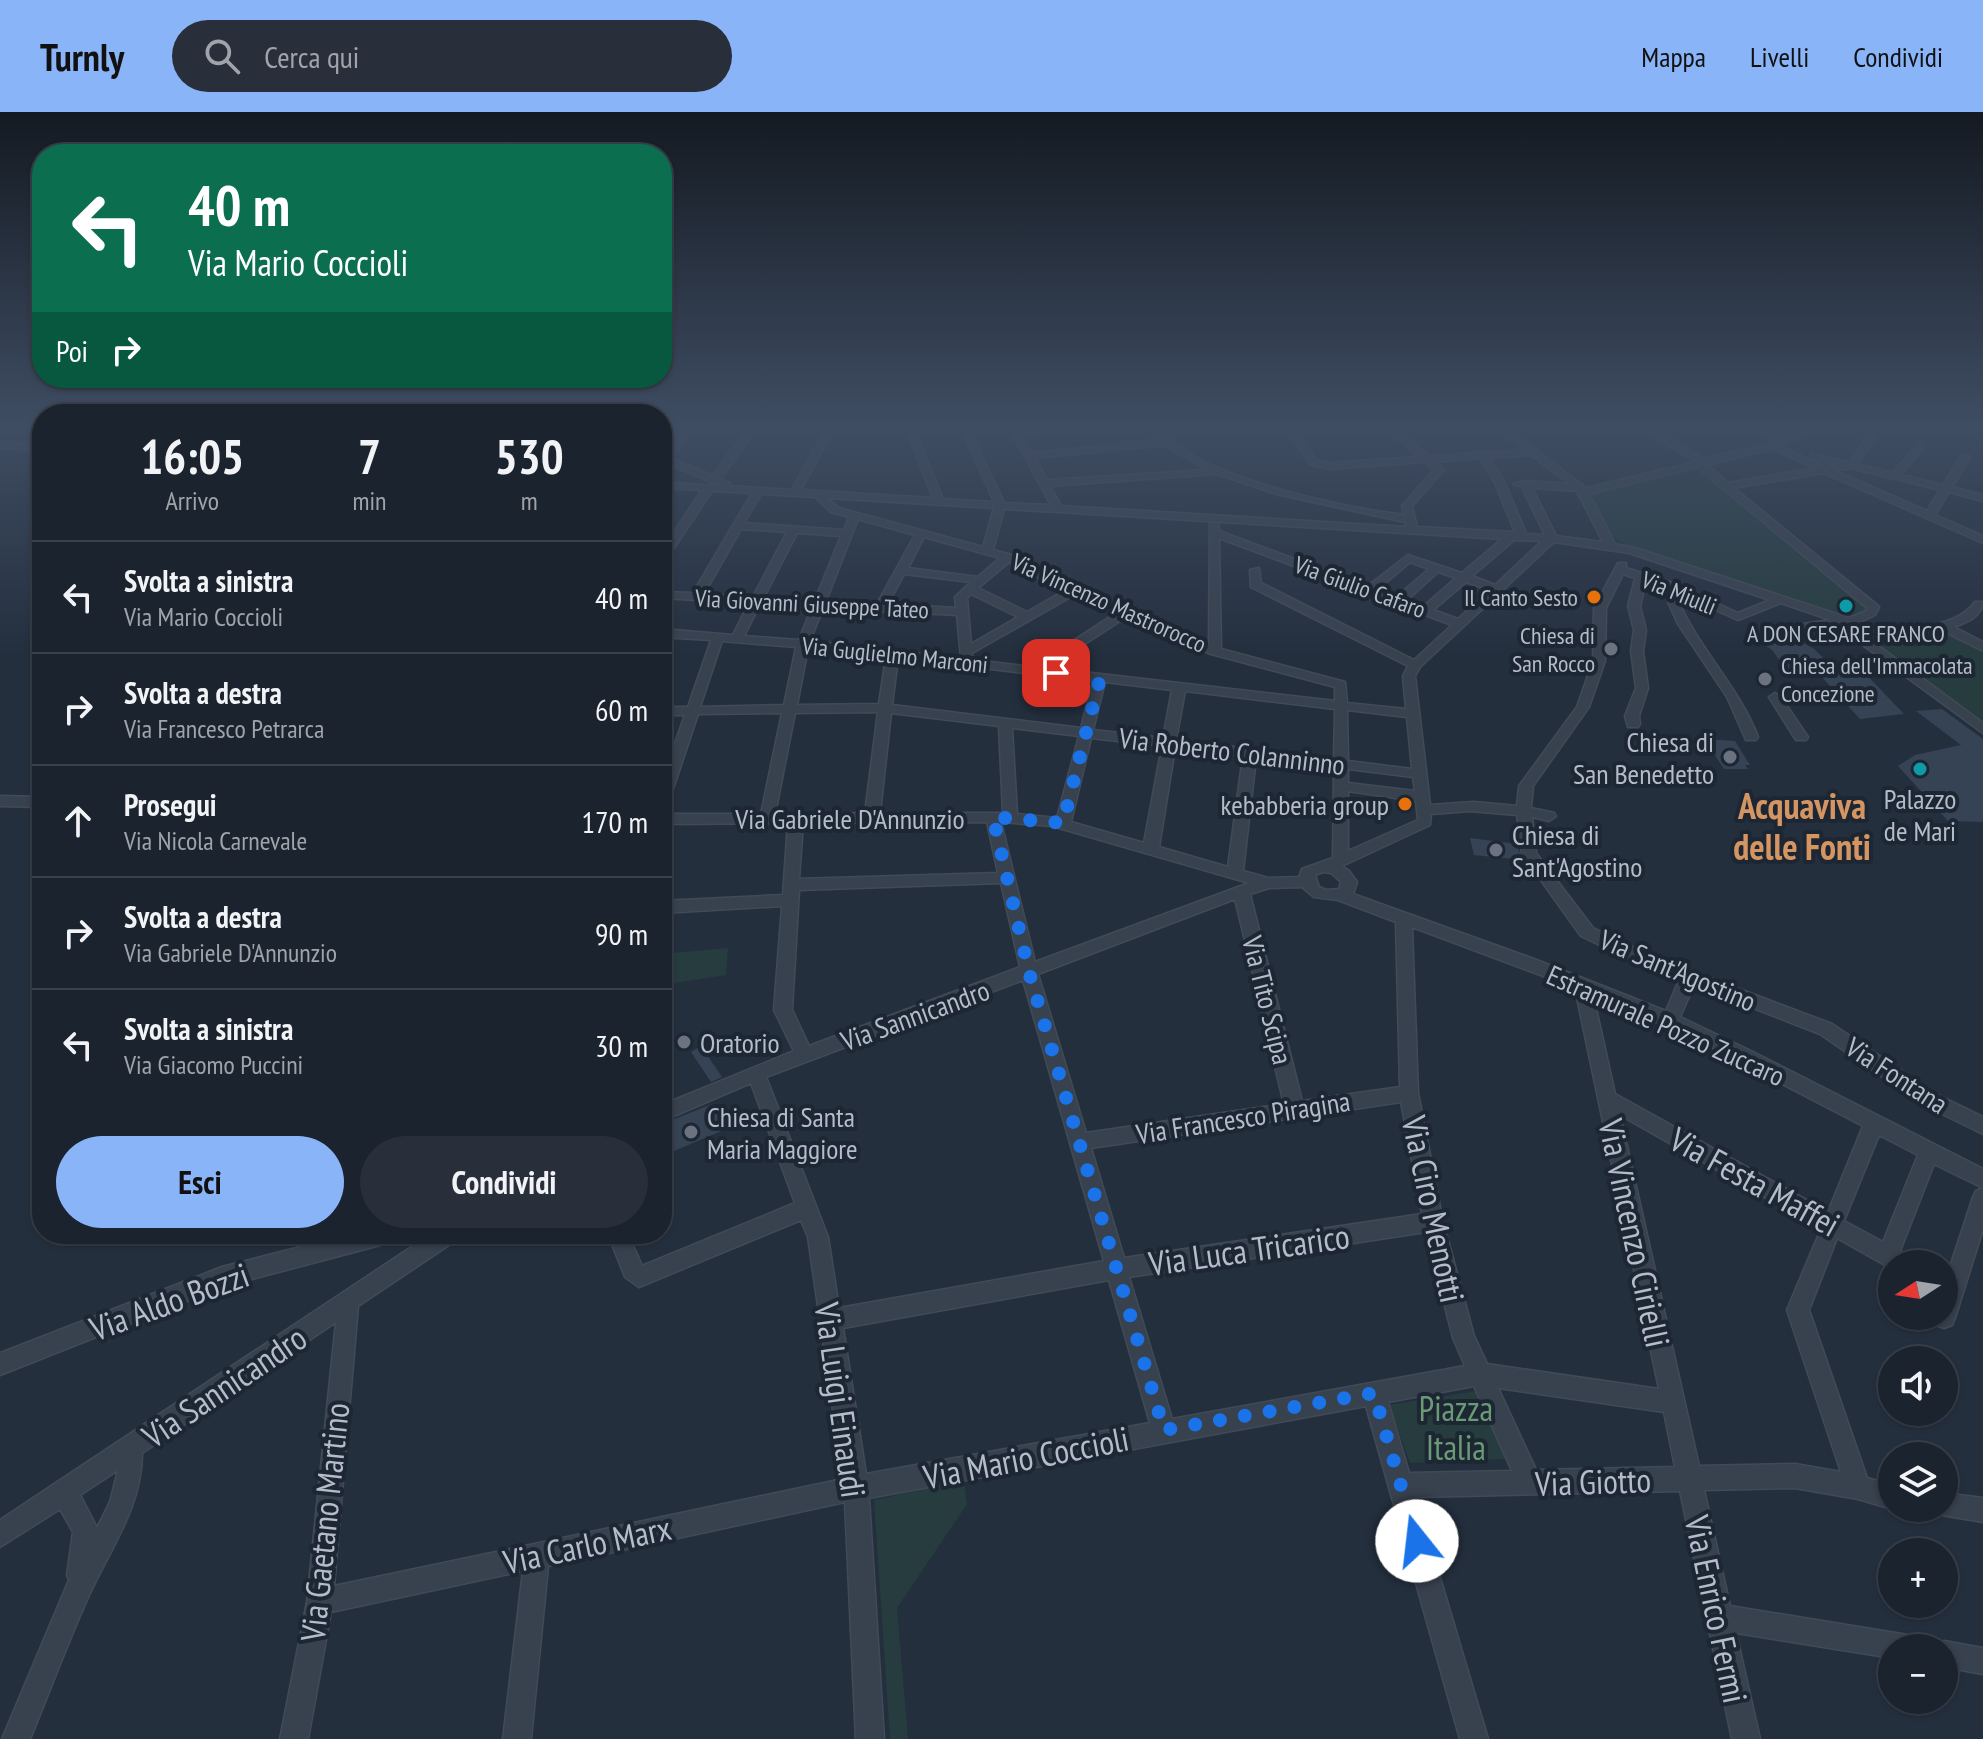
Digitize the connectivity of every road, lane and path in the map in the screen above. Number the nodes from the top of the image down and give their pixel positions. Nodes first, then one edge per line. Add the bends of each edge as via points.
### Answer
1 (699, 502) edge
2 (751, 502) edge
3 (826, 502) edge
4 (939, 502) edge
5 (999, 502) edge
6 (1054, 502) edge
7 (1285, 502) edge
8 (1321, 502) edge
9 (1410, 502) edge
10 (1506, 502) edge
11 (1534, 502) edge
12 (1588, 502) edge
13 (1746, 502) edge
14 (1900, 502) edge
15 (1938, 502) edge
16 (1000, 505) junction
17 (1058, 509) junction
18 (855, 515) junction
19 (1930, 515) junction
20 (1214, 519) junction
21 (1286, 523) junction
22 (1411, 524) junction
23 (737, 526) junction
24 (793, 530) junction
25 (847, 533) junction
26 (921, 533) junction
27 (1215, 533) junction
28 (1518, 536) junction
29 (1552, 538) junction
30 (1983, 540) edge
31 (672, 543) edge
32 (1610, 545) junction
33 (987, 551) junction
34 (1008, 557) junction
35 (1625, 561) junction
36 (1436, 568) junction
37 (901, 570) junction
38 (1255, 570) dead end
39 (1641, 577) junction
40 (1463, 578) junction
41 (975, 584) junction
42 (1666, 584) junction
43 (1497, 589) junction
44 (1370, 590) junction
45 (1608, 590) junction
46 (1073, 591) junction
47 (672, 596) edge
48 (1637, 597) junction
49 (696, 598) junction
50 (1779, 600) junction
51 (757, 601) junction
52 (1399, 601) junction
53 (1982, 602) edge
54 (817, 604) junction
55 (881, 607) junction
56 (1425, 611) junction
57 (961, 612) junction
58 (1125, 613) junction
59 (1972, 616) junction
60 (1027, 617) junction
61 (1845, 620) junction
62 (1461, 624) junction
63 (1938, 624) junction
64 (1803, 628) dead end
65 (672, 634) edge
66 (718, 636) junction
67 (737, 638) junction
68 (1970, 638) junction
69 (803, 644) junction
70 (1983, 647) edge
71 (1215, 651) junction
72 (892, 654) junction
73 (966, 657) junction
74 (1415, 665) junction
75 (1035, 671) junction
76 (1100, 678) junction
77 (1179, 687) junction
78 (1775, 697) dead end
79 (1341, 705) junction
80 (885, 708) junction
81 (791, 709) junction
82 (693, 710) junction
83 (672, 711) edge
84 (1414, 714) junction
85 (1005, 723) junction
86 (1633, 724) dead end
87 (1983, 729) edge
88 (1087, 733) junction
89 (1751, 737) dead end
90 (1801, 737) dead end
91 (1169, 743) junction
92 (1250, 754) junction
93 (1342, 764) junction
94 (672, 772) edge
95 (1420, 774) junction
96 (1341, 786) junction
97 (0, 801) edge
98 (32, 802) edge
99 (1423, 810) junction
100 (1524, 811) junction
101 (1549, 816) dead end
102 (796, 817) junction
103 (872, 817) junction
104 (1002, 817) junction
105 (767, 818) junction
106 (672, 819) edge
107 (1063, 823) junction
108 (1151, 847) junction
109 (1341, 858) junction
110 (1326, 867) junction
111 (1235, 872) junction
112 (1007, 878) junction
113 (1306, 882) junction
114 (1269, 883) junction
115 (1241, 891) junction
116 (791, 892) junction
117 (1340, 895) junction
118 (672, 906) edge
119 (1404, 919) junction
120 (1029, 972) junction
121 (1689, 976) junction
122 (1583, 987) junction
123 (1670, 1021) junction
124 (1811, 1023) joint
125 (805, 1055) junction
126 (756, 1073) junction
127 (1409, 1093) junction
128 (1606, 1098) junction
129 (672, 1109) edge
130 (1295, 1110) junction
131 (1874, 1123) junction
132 (1983, 1126) edge
133 (1078, 1142) junction
134 (1929, 1152) junction
135 (1983, 1179) edge
136 (1983, 1197) edge
137 (807, 1208) junction
138 (1433, 1222) junction
139 (1833, 1225) junction
140 (349, 1244) edge
141 (434, 1244) edge
142 (622, 1244) edge
143 (1878, 1250) edge
144 (1899, 1250) edge
145 (1958, 1263) edge
146 (1115, 1269) junction
147 (348, 1304) junction
148 (829, 1320) junction
149 (0, 1364) edge
150 (1480, 1374) junction
151 (1374, 1393) junction
152 (1672, 1402) junction
153 (1164, 1430) junction
154 (130, 1448) junction
155 (1689, 1478) junction
156 (1530, 1483) junction
157 (1401, 1485) junction
158 (1858, 1487) junction
159 (856, 1488) junction
160 (65, 1493) junction
161 (1878, 1493) edge
162 (1958, 1507) edge
163 (1983, 1510) edge
164 (0, 1535) edge
165 (537, 1554) junction
166 (79, 1588) junction
167 (320, 1602) junction
168 (1719, 1617) junction
169 (1878, 1643) edge
170 (1958, 1657) edge
171 (1983, 1661) edge
172 (16, 1739) edge
173 (294, 1739) edge
174 (517, 1739) edge
175 (870, 1739) edge
176 (1474, 1739) edge
177 (1746, 1739) edge

1 - 31 street
2 - 23 street
3 - 18 street, Via Vincenzo Mastrorocco
4 - 16 street
5 - 16 street
6 - 17 street
7 - 21 street
8 - 22 street
9 - 22 street via 1406,512
10 - 28 street
11 - 29 street
12 - 32 street
13 - 61 street via 1873,607 1871,613
14 - 19 street
15 - 19 street
16 - 17 street
16 - 33 street
17 - 20 street
18 - 25 street
18 - 26 street, Via Vincenzo Mastrorocco
19 - 30 street
20 - 21 street
20 - 27 street
21 - 22 street
22 - 28 street
23 - 24 street
23 - 49 street
24 - 25 street
24 - 51 street
25 - 54 street
26 - 33 street, Via Vincenzo Mastrorocco
26 - 37 street
27 - 44 street, Via Giulio Cafaro
27 - 71 street
28 - 29 street
28 - 40 street
29 - 32 street
29 - 43 street
32 - 35 street
33 - 34 street, Via Vincenzo Mastrorocco
34 - 41 street
34 - 46 street, Via Vincenzo Mastrorocco
35 - 39 street, Via Miulli
35 - 45 street
35 - 50 street
36 - 40 street
36 - 44 street via 1408,558
36 - 52 street
37 - 41 street
37 - 55 street
38 - 74 street via 1255,585
39 - 42 street, Via Miulli
39 - 48 street
40 - 43 street
40 - 56 street
41 - 57 street via 961,597
41 - 60 street
42 - 50 street, Via Miulli via 1738,617
42 - 89 street via 1681,620 1738,706
43 - 62 street
44 - 52 street, Via Giulio Cafaro
45 - 48 street
45 - 100 street via 1600,608 1594,681 1577,718 1526,786
46 - 58 street, Via Vincenzo Mastrorocco
46 - 60 street
47 - 49 street, Via Giovanni Giuseppe Tateo
48 - 86 street via 1642,688
49 - 51 street, Via Giovanni Giuseppe Tateo
50 - 61 street
51 - 54 street, Via Giovanni Giuseppe Tateo
51 - 67 street
52 - 56 street, Via Giulio Cafaro
53 - 59 street
53 - 63 street
54 - 55 street, Via Giovanni Giuseppe Tateo
54 - 69 street
55 - 57 street, Via Giovanni Giuseppe Tateo
56 - 62 street, Via Giulio Cafaro
57 - 73 street
58 - 71 street, Via Vincenzo Mastrorocco
58 - 75 street
59 - 63 street
59 - 68 street
60 - 73 street
61 - 63 street via 1890,631
61 - 64 street
61 - 87 street
62 - 74 street
63 - 68 street
65 - 66 street, Via Guglielmo Marconi
66 - 67 street, Via Guglielmo Marconi
66 - 82 street
67 - 69 street, Via Guglielmo Marconi
68 - 70 street
69 - 72 street, Via Guglielmo Marconi
69 - 81 street
71 - 79 street, Via Vincenzo Mastrorocco via 1341,685
72 - 73 street, Via Guglielmo Marconi
72 - 80 street
73 - 75 street, Via Guglielmo Marconi
74 - 84 street via 1409,676
75 - 76 street, Via Guglielmo Marconi
76 - 77 street, Via Guglielmo Marconi
76 - 88 street
77 - 79 street, Via Guglielmo Marconi
77 - 91 street
78 - 90 street
79 - 84 street, Via Guglielmo Marconi
79 - 93 street
80 - 81 street, Via Roberto Colanninno
80 - 85 street, Via Roberto Colanninno
80 - 103 street
81 - 82 street, Via Roberto Colanninno
81 - 105 street
82 - 83 street, Via Roberto Colanninno
82 - 94 street
84 - 95 street
85 - 88 street, Via Roberto Colanninno
85 - 104 street
88 - 91 street, Via Roberto Colanninno
88 - 107 street
91 - 92 street, Via Roberto Colanninno
91 - 108 street
92 - 93 street, Via Roberto Colanninno
92 - 111 street
93 - 95 street, Via Roberto Colanninno
93 - 96 street
95 - 99 street
96 - 99 street
96 - 109 street
97 - 98 street
99 - 100 street
99 - 109 street
100 - 101 street
100 - 121 street, Via Sant'Agostino via 1529,854 1587,932
102 - 103 street, Via Gabriele D'Annunzio
102 - 105 street, Via Gabriele D'Annunzio
102 - 116 street
103 - 104 street, Via Gabriele D'Annunzio
104 - 107 street, Via Gabriele D'Annunzio
104 - 112 street
105 - 106 street, Via Gabriele D'Annunzio
107 - 108 street, Via Gabriele D'Annunzio
108 - 111 street, Via Gabriele D'Annunzio
109 - 110 street
110 - 113 street via 1312,869
110 - 117 street via 1341,872 1349,882
111 - 114 street, Via Gabriele D'Annunzio
112 - 116 street
112 - 120 street
113 - 114 street, Via Sannicandro
113 - 117 street via 1318,893
114 - 115 street, Via Sannicandro
115 - 120 street, Via Sannicandro
115 - 130 street, Via Tito Scipa
116 - 118 street
116 - 125 street via 783,1010
117 - 119 street, Estramurale Pozzo Zuccaro
119 - 122 street, Estramurale Pozzo Zuccaro
119 - 127 street, Via Ciro Menotti
120 - 125 street, Via Sannicandro
120 - 133 street
121 - 123 street
121 - 124 street, Via Sant'Agostino
122 - 123 street, Estramurale Pozzo Zuccaro
122 - 128 street, Via Vincenzo Cirielli
123 - 131 street, Estramurale Pozzo Zuccaro
124 - 132 street, Via Fontana via 1936,1103
125 - 126 street, Via Sannicandro
126 - 129 street, Via Sannicandro
126 - 137 street, Via Luigi Einaudi
127 - 130 street, Via Francesco Piragina
127 - 138 street, Via Ciro Menotti
128 - 139 street, Via Festa Maffei
128 - 152 street, Via Vincenzo Cirielli
130 - 133 street, Via Francesco Piragina
131 - 134 street, Estramurale Pozzo Zuccaro
131 - 139 street
133 - 146 street
134 - 135 street, Estramurale Pozzo Zuccaro
134 - 144 street
136 - 145 street
137 - 142 street via 639,1277
137 - 148 street, Via Luigi Einaudi via 818,1237
138 - 146 street, Via Luca Tricarico
138 - 150 street, Via Ciro Menotti via 1464,1338
139 - 143 street, Via Festa Maffei
139 - 158 street via 1798,1310
140 - 149 street, Via Aldo Bozzi via 222,1277
141 - 147 street, Via Sannicandro
146 - 148 street, Via Luca Tricarico
146 - 153 street
147 - 154 street, Via Sannicandro
147 - 167 street, Via Gaetano Martino
148 - 159 street, Via Luigi Einaudi
150 - 151 street, Via Mario Coccioli
150 - 152 street, Via Mario Coccioli
150 - 156 street, Via Ciro Menotti
151 - 153 street, Via Mario Coccioli
151 - 157 street
152 - 155 street, Via Vincenzo Cirielli
153 - 159 street, Via Mario Coccioli
154 - 160 street, Via Sannicandro
154 - 166 street via 125,1501
155 - 156 street, Via Giotto
155 - 158 street, Via Giotto via 1795,1476
155 - 168 street, Via Enrico Fermi
156 - 157 street, Via Giotto
157 - 176 street
158 - 161 street, Via Giotto
159 - 165 street, Via Carlo Marx
159 - 175 street, Via Luigi Einaudi
160 - 164 street, Via Sannicandro
160 - 166 street via 86,1530
162 - 163 street
165 - 167 street, Via Carlo Marx
165 - 174 street
166 - 172 street
167 - 173 street, Via Gaetano Martino
168 - 169 street
168 - 177 street, Via Enrico Fermi
170 - 171 street

